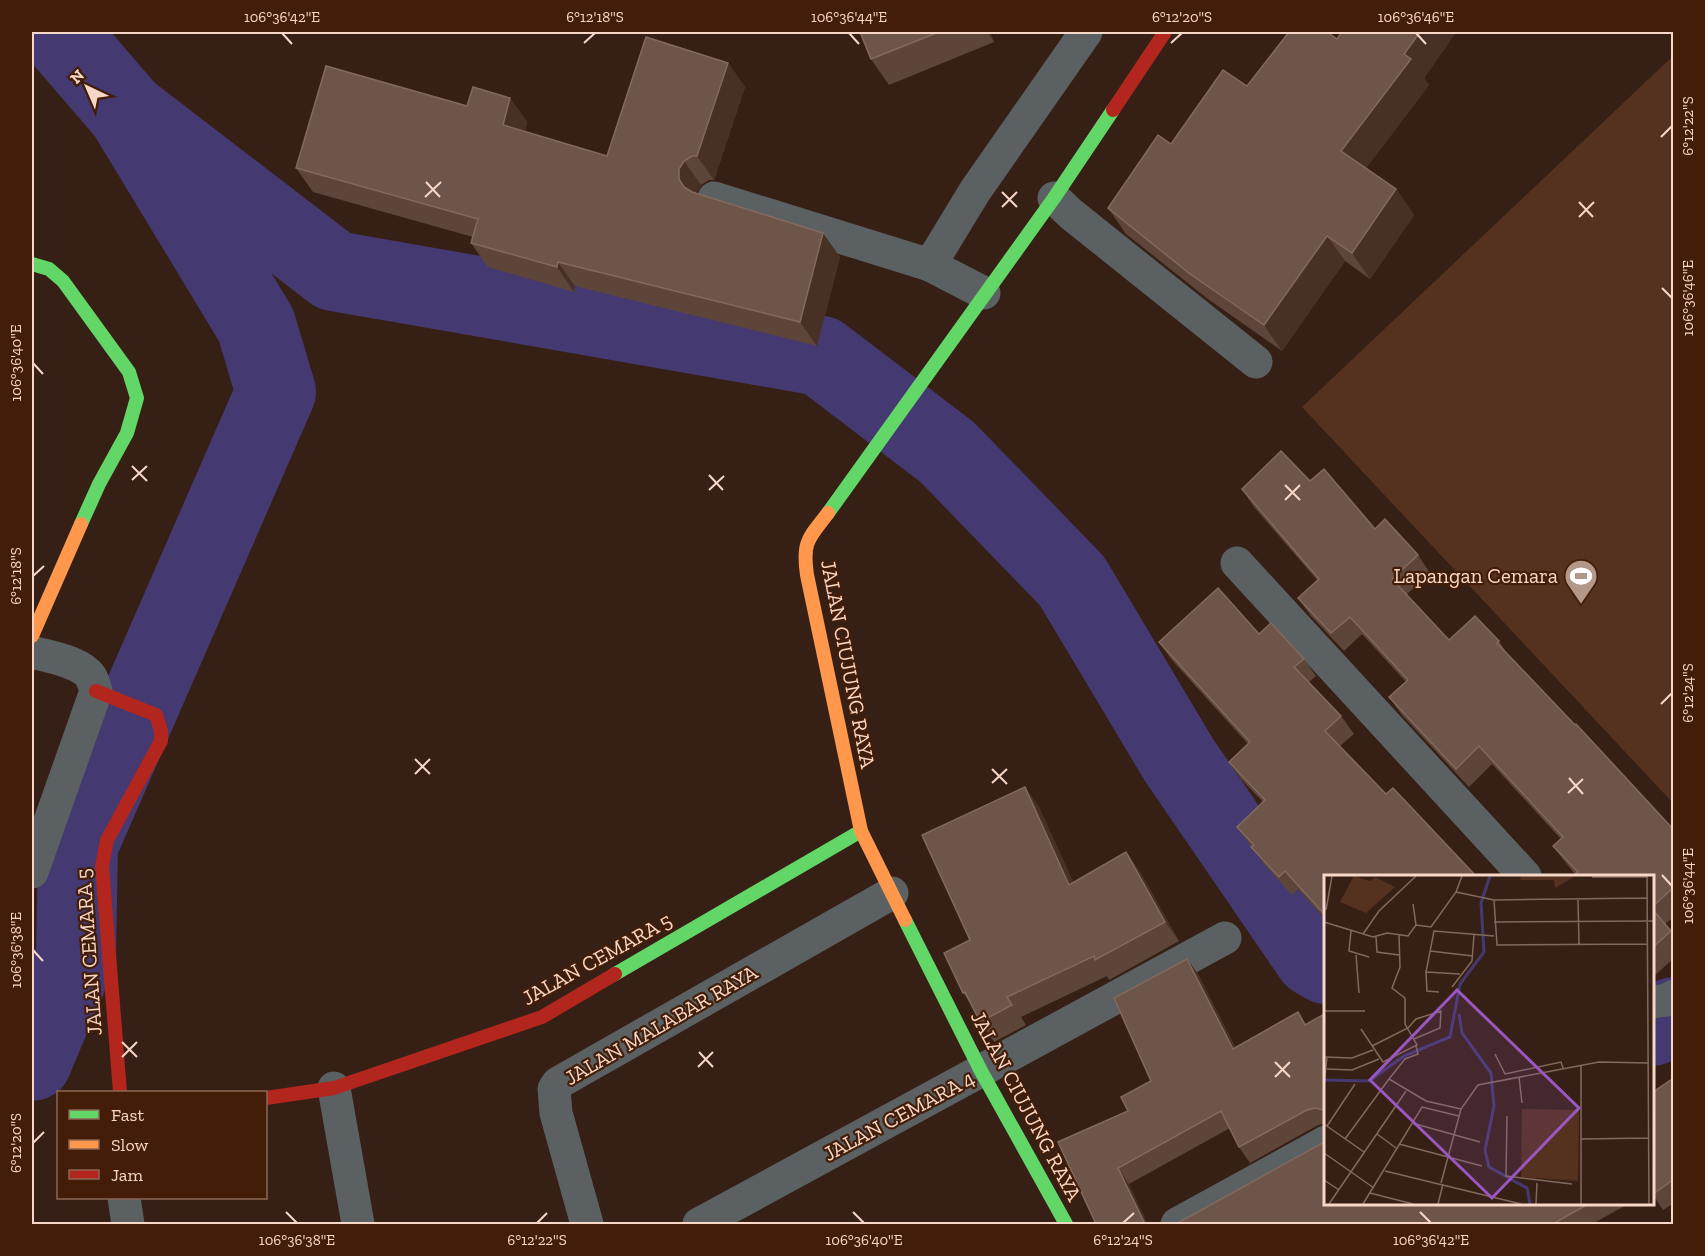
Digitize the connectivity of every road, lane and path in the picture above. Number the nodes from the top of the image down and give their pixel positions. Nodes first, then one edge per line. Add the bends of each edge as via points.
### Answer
1 (1086, 32) edge
2 (1165, 32) edge
3 (714, 198) edge
4 (1054, 198) junction
5 (32, 264) edge
6 (930, 266) junction
7 (984, 293) junction
8 (1256, 362) dead end
9 (1237, 563) dead end
10 (32, 636) edge
11 (32, 652) edge
12 (108, 696) junction
13 (861, 831) junction
14 (32, 872) edge
15 (1524, 875) edge
16 (892, 893) junction
17 (1226, 938) dead end
18 (1674, 996) edge
19 (1654, 1002) edge
20 (981, 1071) junction
21 (334, 1088) junction
22 (120, 1091) edge
23 (267, 1098) edge
24 (1324, 1143) edge
25 (124, 1199) edge
26 (128, 1224) edge
27 (358, 1224) edge
28 (587, 1224) edge
29 (699, 1224) edge
30 (1066, 1224) edge
31 (1177, 1224) edge

1 - 6 street via 975,191
2 - 4 street, JALAN CIUJUNG RAYA
3 - 6 street
4 - 7 street, JALAN CIUJUNG RAYA
4 - 8 street
5 - 10 street via 49,269 63,281 129,372 137,398 127,434 99,484
6 - 7 street
7 - 13 street, JALAN CIUJUNG RAYA via 852,483 807,540 804,560
9 - 15 street
11 - 12 street via 85,671
12 - 14 street
12 - 22 street, JALAN CEMARA 5 via 156,715 161,732 161,741 107,840 103,856
13 - 16 street, JALAN CIUJUNG RAYA
13 - 21 street, JALAN CEMARA 5 via 542,1017
16 - 20 street, JALAN CIUJUNG RAYA
16 - 28 street, JALAN MALABAR RAYA via 558,1083 554,1089 556,1113
17 - 20 street, JALAN CEMARA 4
18 - 19 street
20 - 29 street, JALAN CEMARA 4
20 - 30 street, JALAN CIUJUNG RAYA
21 - 23 street, JALAN CEMARA 5
21 - 27 street
24 - 31 street
25 - 26 street

